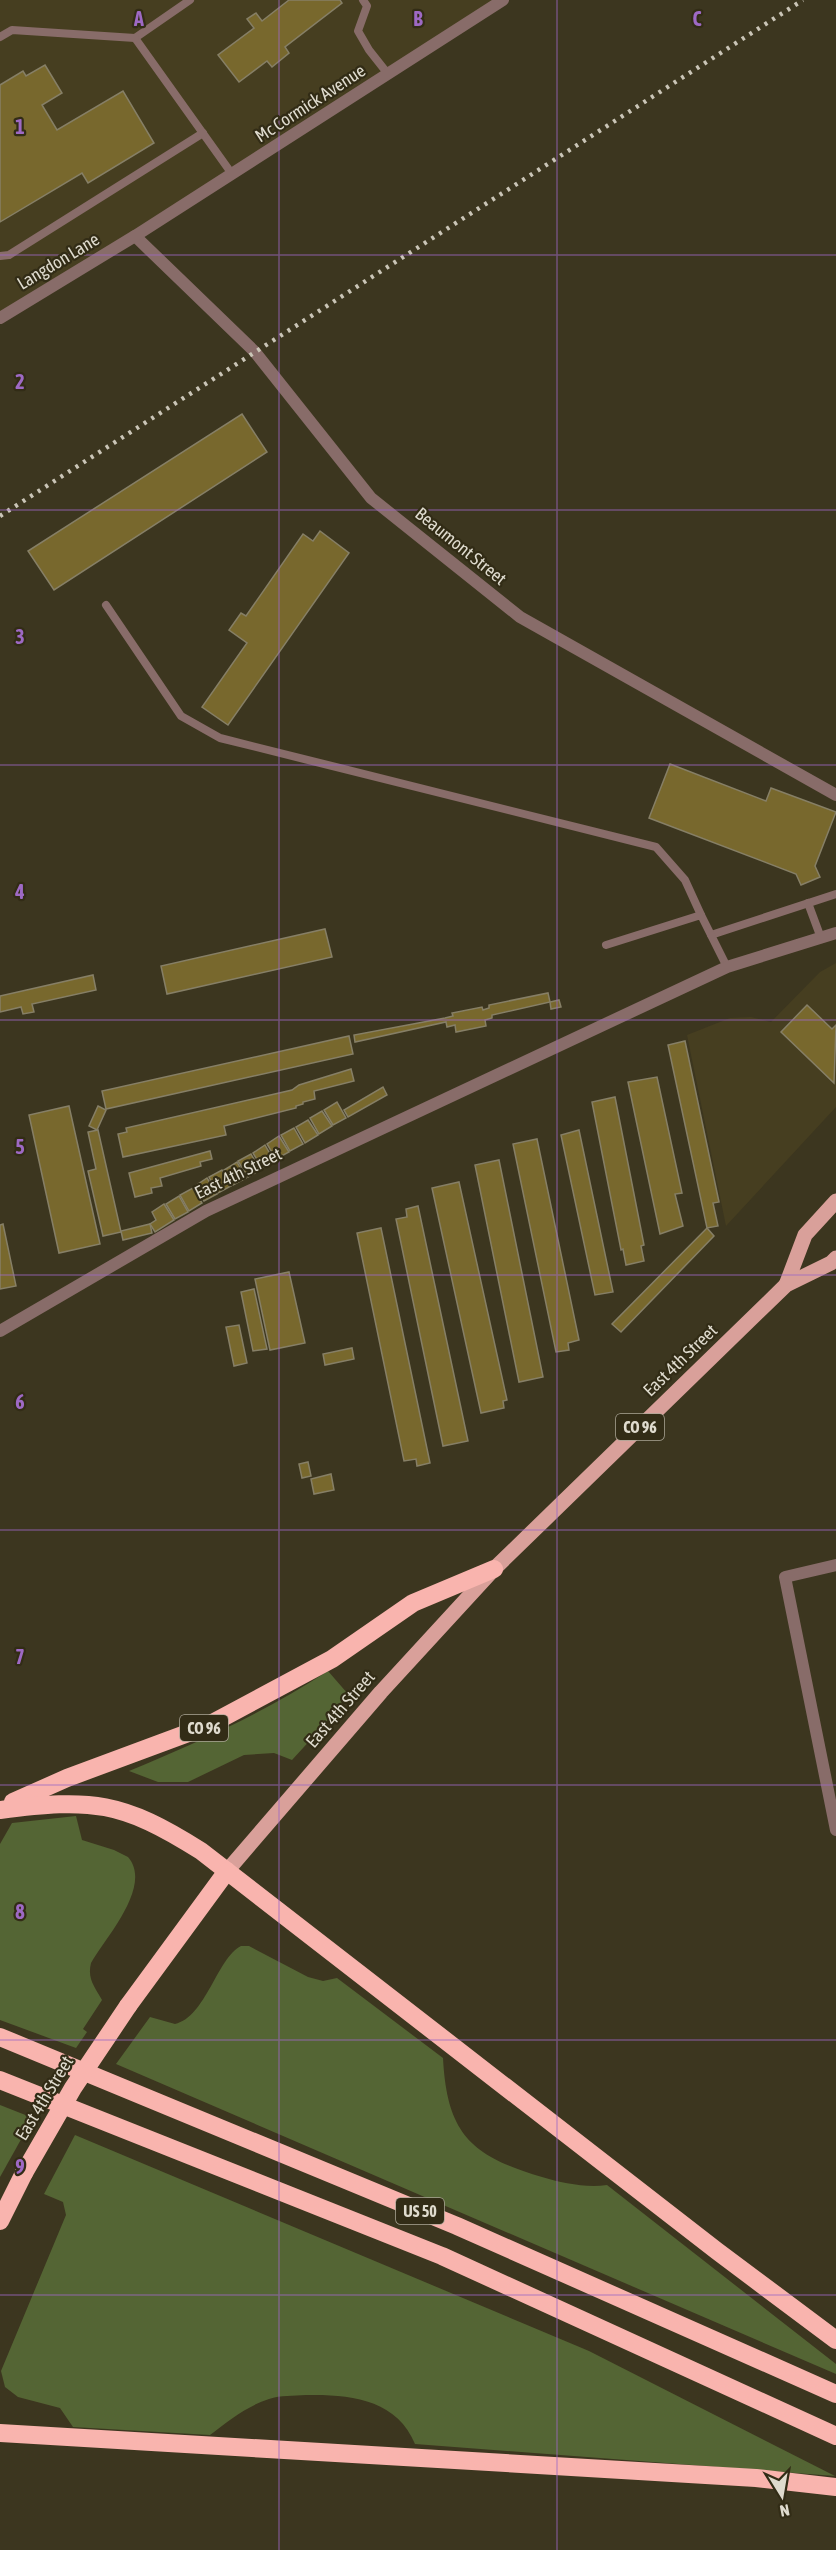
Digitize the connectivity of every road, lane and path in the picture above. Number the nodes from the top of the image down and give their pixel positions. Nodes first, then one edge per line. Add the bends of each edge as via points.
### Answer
1 (190, 0) edge
2 (363, 0) edge
3 (503, 0) edge
4 (0, 37) edge
5 (135, 38) junction
6 (388, 74) junction
7 (203, 133) junction
8 (232, 174) junction
9 (135, 236) junction
10 (0, 256) edge
11 (0, 318) edge
12 (106, 605) dead end
13 (836, 795) edge
14 (836, 894) edge
15 (808, 903) junction
16 (701, 915) junction
17 (836, 933) edge
18 (711, 935) junction
19 (821, 938) junction
20 (606, 945) dead end
21 (727, 967) junction
22 (836, 1201) edge
23 (836, 1258) edge
24 (786, 1285) junction
25 (0, 1331) edge
26 (836, 1565) edge
27 (494, 1569) junction
28 (0, 1809) edge
29 (836, 1830) edge
30 (227, 1871) junction
31 (0, 2037) edge
32 (0, 2080) edge
33 (0, 2221) edge
34 (836, 2340) edge
35 (836, 2394) edge
36 (0, 2433) edge
37 (836, 2436) edge
38 (836, 2487) edge

1 - 5 lane
2 - 6 lane via 367,6 358,31
3 - 6 street, Mc Cormick Avenue
4 - 5 lane via 12,30
5 - 7 lane
6 - 8 street, Mc Cormick Avenue
7 - 8 lane
7 - 10 lane via 9,255
8 - 9 street, Mc Cormick Avenue
9 - 11 street, Langdon Lane
9 - 13 street, Beaumont Street via 255,352 371,498 510,609
12 - 16 lane via 181,716 220,738 657,847 685,880
14 - 15 lane
15 - 18 lane
15 - 19 lane
16 - 18 lane
16 - 20 lane
17 - 19 street, East 4th Street
18 - 21 lane
19 - 21 street, East 4th Street
21 - 25 street, East 4th Street via 207,1211
22 - 24 main road, East 4th Street / CO 96 via 805,1235
23 - 24 main road, East 4th Street / CO 96
24 - 27 main road, East 4th Street / CO 96
26 - 29 street via 785,1577
27 - 28 highway, CO 96 via 413,1603 332,1659 207,1726 67,1778
27 - 30 main road, East 4th Street / CO 96 via 381,1692
28 - 30 highway via 82,1803 129,1812 172,1833
30 - 33 highway, East 4th Street / CO 96, bridge via 73,2088
30 - 34 highway
31 - 35 highway, US 50 via 457,2226
32 - 37 highway, US 50 via 442,2256
36 - 38 highway via 756,2478

